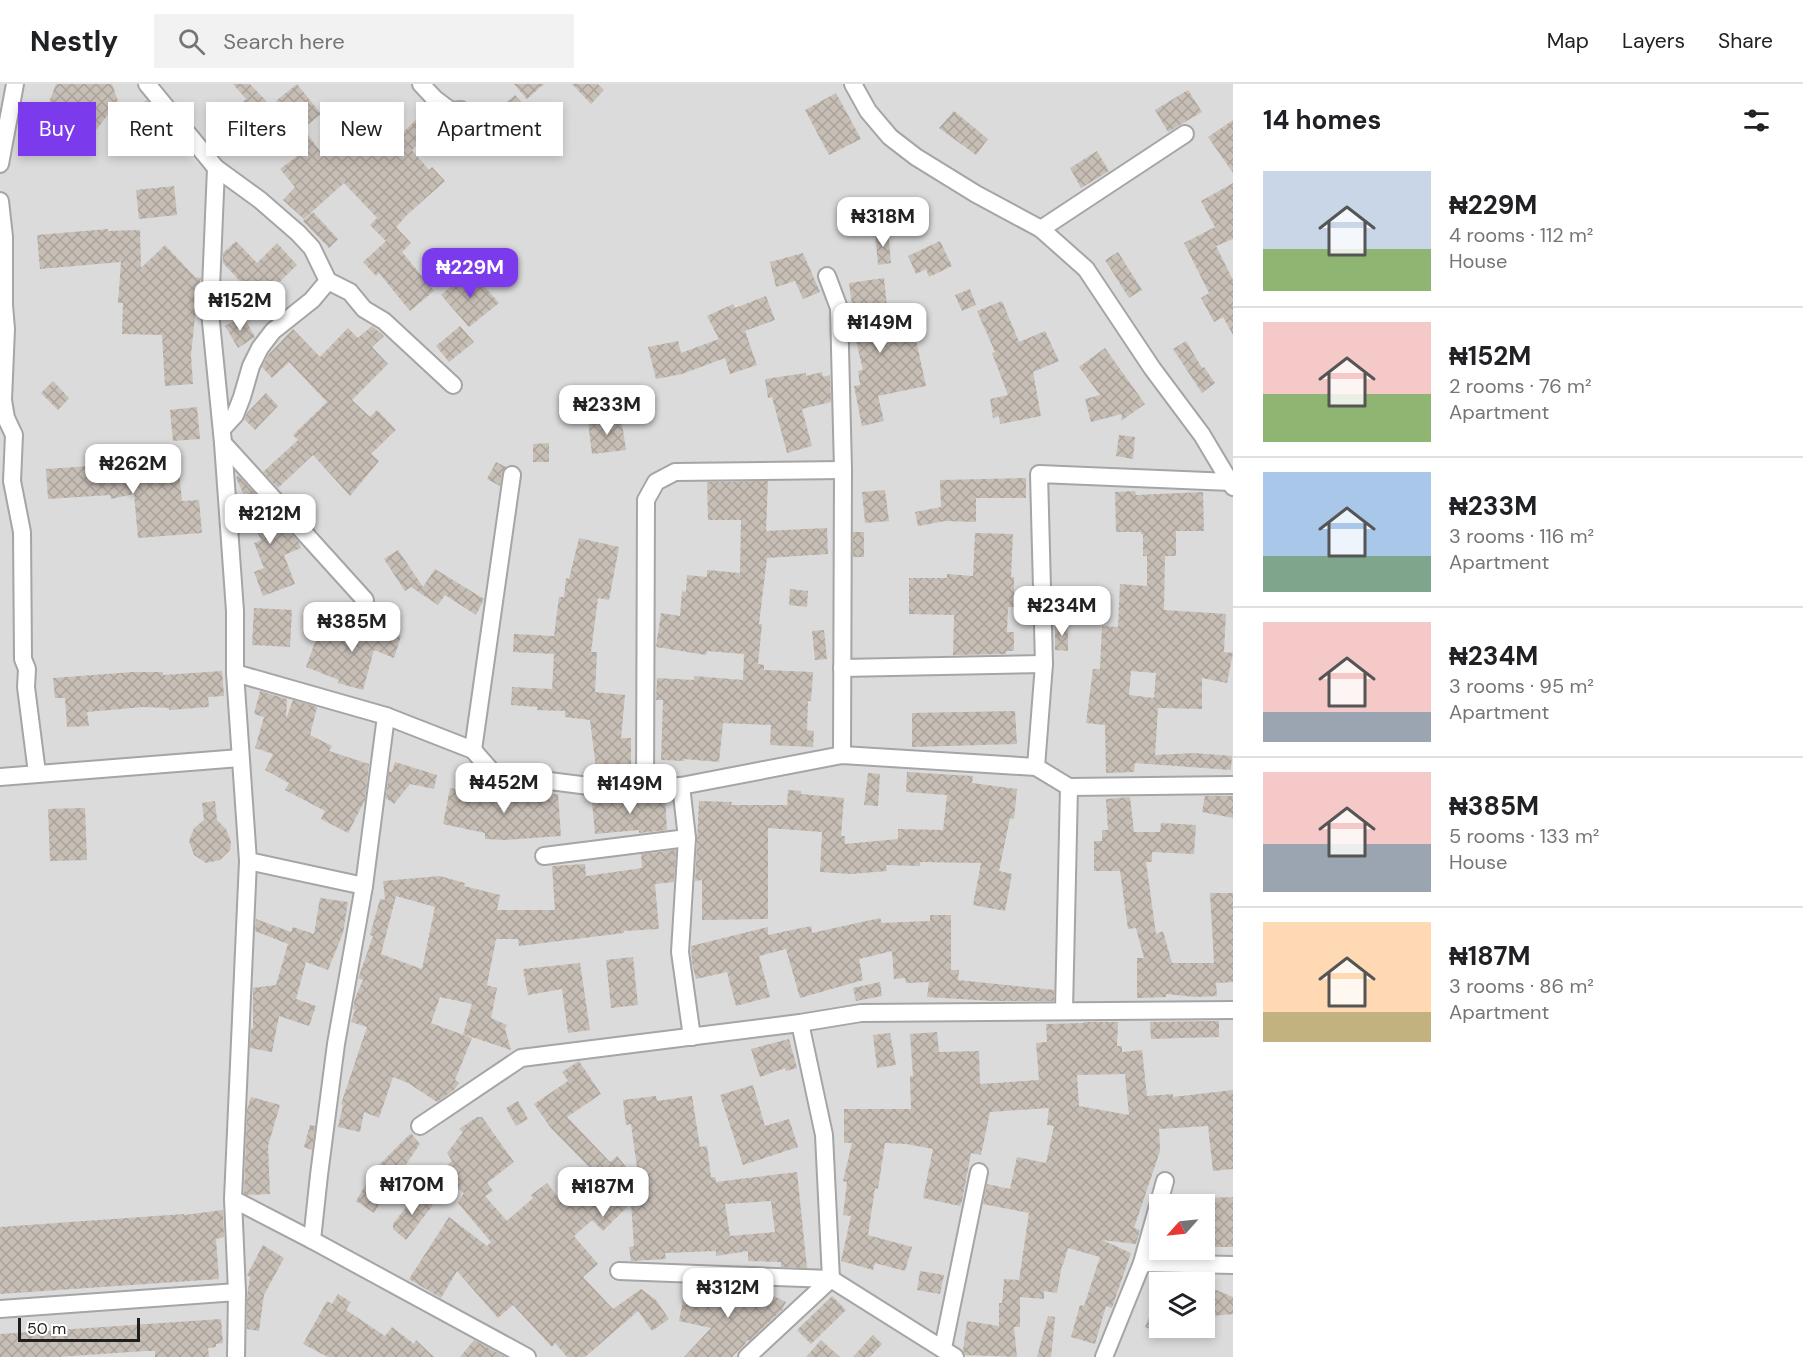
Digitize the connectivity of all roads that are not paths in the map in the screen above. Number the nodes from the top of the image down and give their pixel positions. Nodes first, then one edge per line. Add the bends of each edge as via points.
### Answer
1 (15, 84) edge
2 (147, 84) edge
3 (421, 84) edge
4 (854, 84) edge
5 (439, 102) edge
6 (1185, 134) dead end
7 (0, 164) edge
8 (216, 168) junction
9 (0, 201) edge
10 (1041, 229) junction
11 (827, 276) dead end
12 (328, 281) junction
13 (453, 386) dead end
14 (223, 436) junction
15 (843, 470) junction
16 (6, 473) edge
17 (512, 475) dead end
18 (1232, 484) edge
19 (365, 600) dead end
20 (1044, 664) junction
21 (842, 668) junction
22 (235, 673) junction
23 (386, 716) junction
24 (473, 750) junction
25 (842, 755) junction
26 (240, 758) junction
27 (1036, 767) junction
28 (37, 773) junction
29 (0, 777) edge
30 (1233, 785) edge
31 (681, 786) junction
32 (1069, 787) junction
33 (645, 788) junction
34 (687, 838) junction
35 (544, 856) dead end
36 (248, 861) junction
37 (363, 886) junction
38 (1064, 1010) junction
39 (1233, 1010) edge
40 (800, 1023) junction
41 (692, 1037) junction
42 (420, 1126) dead end
43 (979, 1172) dead end
44 (1165, 1181) dead end
45 (233, 1198) junction
46 (312, 1240) junction
47 (1142, 1263) junction
48 (1233, 1265) edge
49 (619, 1271) dead end
50 (831, 1280) junction
51 (237, 1292) junction
52 (0, 1309) edge
53 (949, 1353) edge
54 (236, 1357) edge
55 (527, 1357) edge
56 (747, 1357) edge
57 (1104, 1357) edge

1 - 7 street
2 - 8 street
3 - 5 street
4 - 10 street via 868,111 890,137 976,194
6 - 10 street
8 - 12 street via 298,233 312,248
8 - 14 street via 210,312
9 - 16 street via 6,329 3,400 14,435
10 - 18 street via 1086,269
11 - 15 street via 839,308
12 - 13 street via 350,292 364,309 384,321
12 - 14 street via 260,348 243,397
14 - 19 street
14 - 22 street via 235,611
15 - 21 street
15 - 33 street via 675,472 656,482 646,500
16 - 28 street via 22,531 23,659
17 - 24 street
18 - 20 street via 1039,474
20 - 21 street
20 - 27 street
21 - 25 street
22 - 23 street
22 - 26 street
23 - 24 street
23 - 37 street
24 - 33 street via 494,774 589,786
25 - 27 street
25 - 31 street
26 - 28 street
26 - 36 street
27 - 32 street
28 - 29 street
30 - 32 street
31 - 33 street
31 - 34 street
32 - 38 street
34 - 35 street
34 - 41 street via 680,952
36 - 37 street
36 - 45 street
37 - 46 street via 336,1044
38 - 39 street
38 - 40 street via 861,1013
40 - 41 street
40 - 50 street via 824,1135
41 - 42 street via 521,1058
43 - 53 street
44 - 47 street
45 - 46 street
45 - 51 street
46 - 55 street
47 - 48 street
47 - 57 street
49 - 50 street
50 - 53 street
50 - 56 street
51 - 52 street
51 - 54 street

